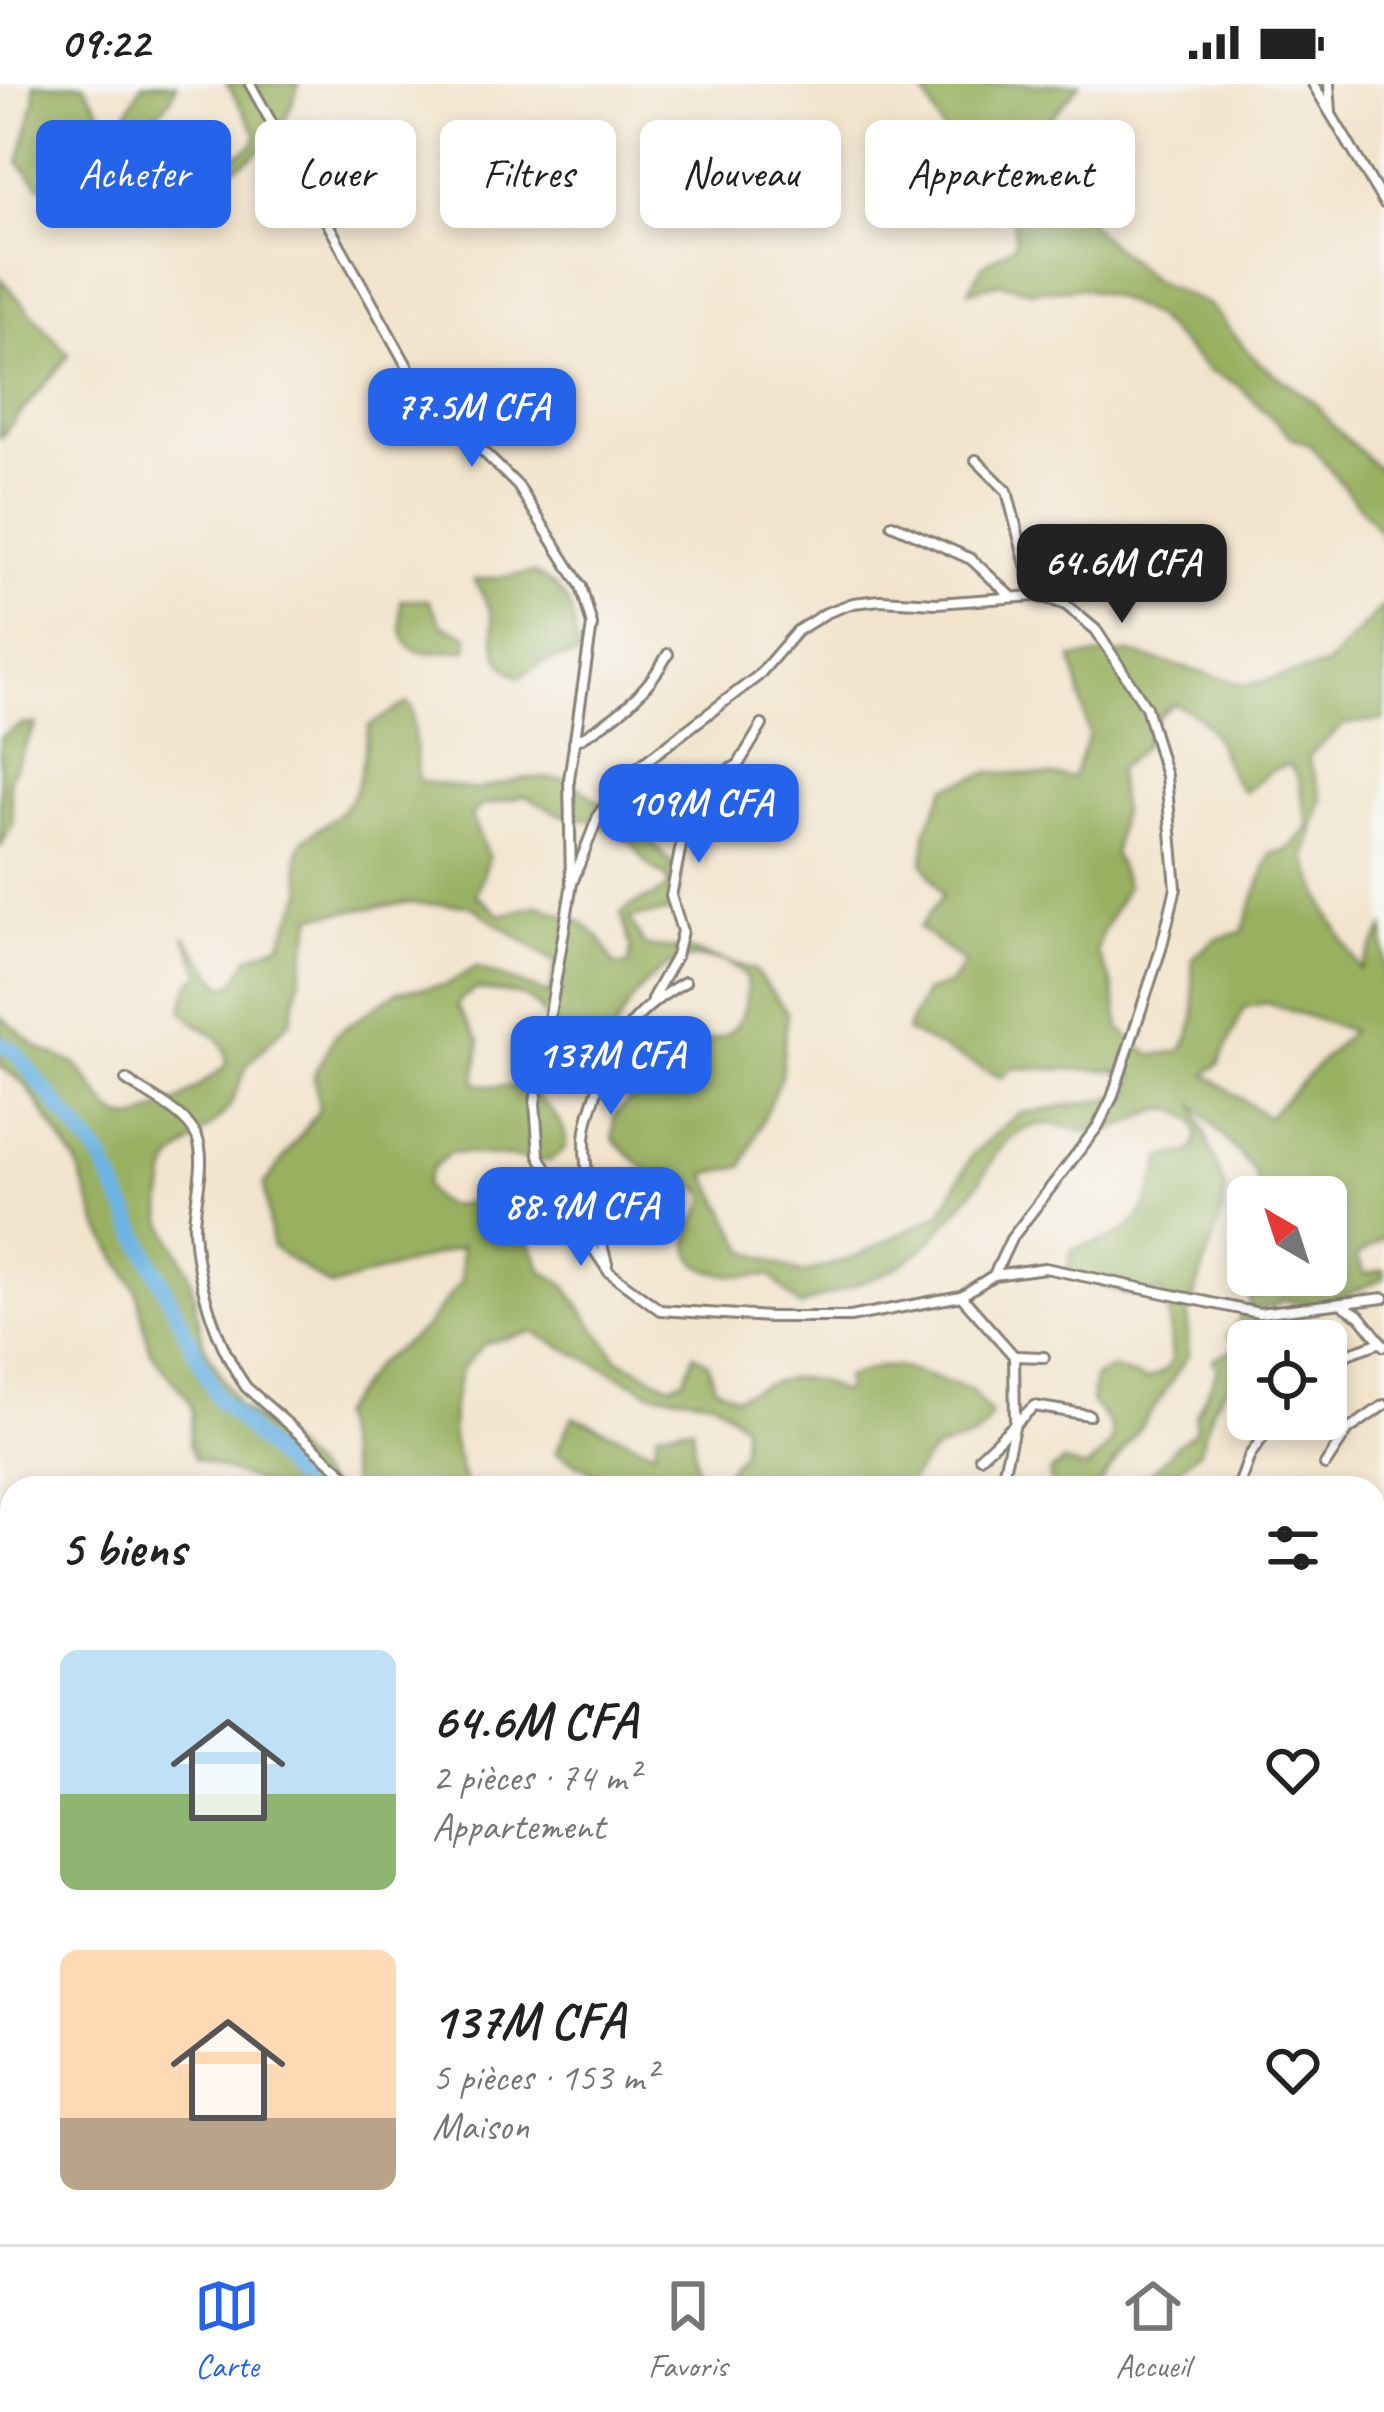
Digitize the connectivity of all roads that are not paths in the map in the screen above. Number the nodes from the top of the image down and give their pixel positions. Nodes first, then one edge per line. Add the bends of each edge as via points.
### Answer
1 (250, 84) edge
2 (1313, 84) edge
3 (1329, 84) edge
4 (1331, 114) junction
5 (1384, 203) edge
6 (976, 460) dead end
7 (892, 524) dead end
8 (1034, 596) junction
9 (1012, 597) junction
10 (668, 654) dead end
11 (762, 725) dead end
12 (573, 743) junction
13 (572, 883) junction
14 (685, 982) dead end
15 (648, 1005) junction
16 (126, 1080) dead end
17 (608, 1272) junction
18 (994, 1275) junction
19 (962, 1296) junction
20 (1384, 1298) edge
21 (1343, 1306) junction
22 (1382, 1344) edge
23 (1347, 1354) edge
24 (1014, 1356) junction
25 (1044, 1357) dead end
26 (1384, 1405) edge
27 (1089, 1415) dead end
28 (1015, 1423) junction
29 (1260, 1440) edge
30 (980, 1457) dead end
31 (1325, 1465) dead end
32 (346, 1476) edge
33 (1003, 1476) edge
34 (1242, 1476) edge

1 - 12 street via 411,373 518,486 581,586 592,625
2 - 4 street
3 - 4 street
4 - 5 street
6 - 8 street via 1007,490
7 - 9 street via 971,559
8 - 9 street
8 - 18 street via 1066,605 1096,629 1147,707 1166,776 1176,888 1112,1098 1011,1238
9 - 13 street via 853,603 810,622 758,676 619,785
10 - 12 street via 637,700
11 - 15 street via 738,765 707,781 682,836 671,896 682,931
12 - 13 street
13 - 17 street via 536,1133 546,1174
14 - 15 street
15 - 17 street via 606,1063 585,1135
16 - 32 street via 196,1135 195,1235 214,1320 238,1375
17 - 19 street via 660,1310 850,1316
18 - 19 street
18 - 21 street via 1062,1270 1259,1313
19 - 24 street
20 - 21 street
21 - 22 street
22 - 23 street
24 - 25 street
24 - 28 street
26 - 31 street via 1348,1430
27 - 28 street via 1034,1406
28 - 30 street
28 - 33 street
29 - 34 street

